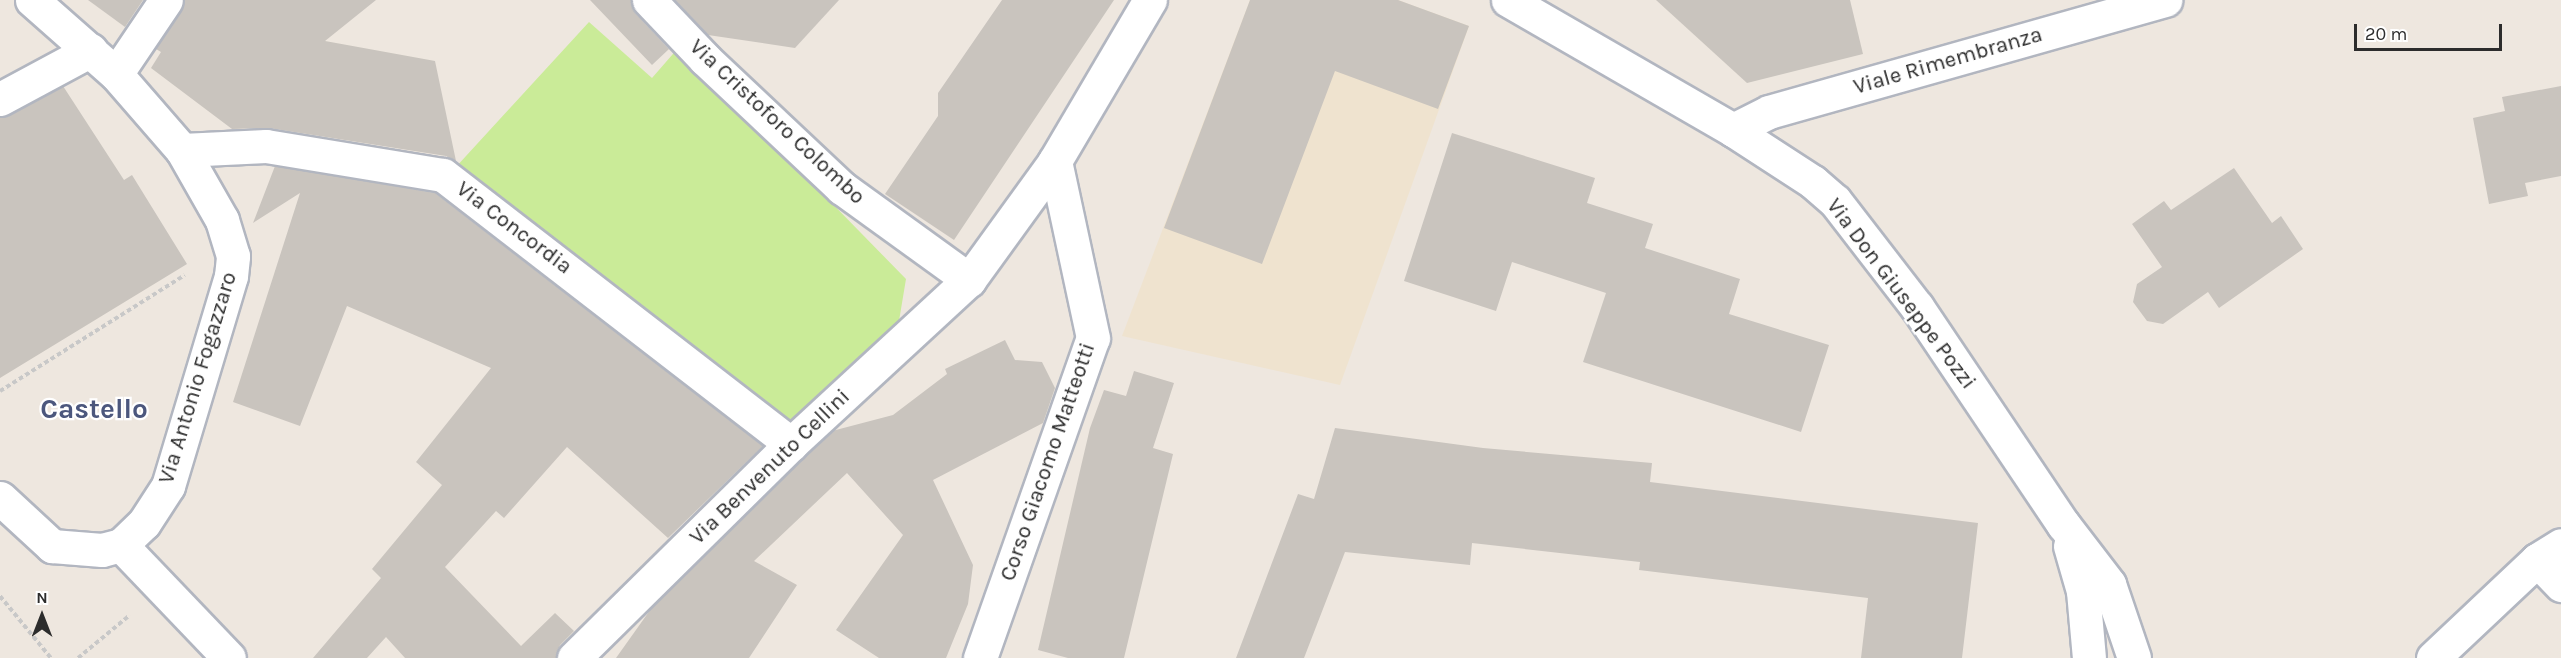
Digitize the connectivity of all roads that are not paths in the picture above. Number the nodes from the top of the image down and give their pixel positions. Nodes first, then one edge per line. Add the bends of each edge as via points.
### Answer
1 (32, 0) edge
2 (166, 0) edge
3 (650, 0) edge
4 (1150, 0) edge
5 (1508, 0) edge
6 (2156, 1) edge
7 (91, 50) junction
8 (116, 74) junction
9 (0, 99) edge
10 (1733, 130) junction
11 (182, 150) junction
12 (1055, 161) junction
13 (969, 280) junction
14 (791, 444) junction
15 (0, 498) edge
16 (2063, 524) junction
17 (121, 545) junction
18 (2549, 553) edge
19 (2561, 585) edge
20 (229, 658) edge
21 (574, 658) edge
22 (980, 658) edge
23 (2089, 658) edge
24 (2134, 658) edge
25 (2433, 658) edge

1 - 7 street, Via Antonio Fogazzaro
2 - 8 street
3 - 13 street, Via Cristoforo Colombo via 705,59 842,188
4 - 12 street
5 - 10 street, Via Don Giuseppe Pozzi
6 - 10 street, Viale Rimembranza via 1769,112
7 - 8 street, Via Antonio Fogazzaro
7 - 9 street
8 - 11 street, Via Antonio Fogazzaro
10 - 16 street, Via Don Giuseppe Pozzi via 1813,182 1849,218 1917,307
11 - 14 street, Via Concordia via 266,146 443,175
11 - 17 street, Via Antonio Fogazzaro via 222,220 233,256 231,276 168,486 144,522
12 - 13 street
12 - 22 street, Corso Giacomo Matteotti via 1093,338
13 - 14 street, Via Benvenuto Cellini
14 - 21 street, Via Benvenuto Cellini
15 - 17 street via 52,546 83,551
16 - 23 street, Via Don Giuseppe Pozzi via 2083,591
16 - 24 street, Via Don Giuseppe Pozzi via 2109,584
17 - 20 street
18 - 19 street
18 - 25 street

